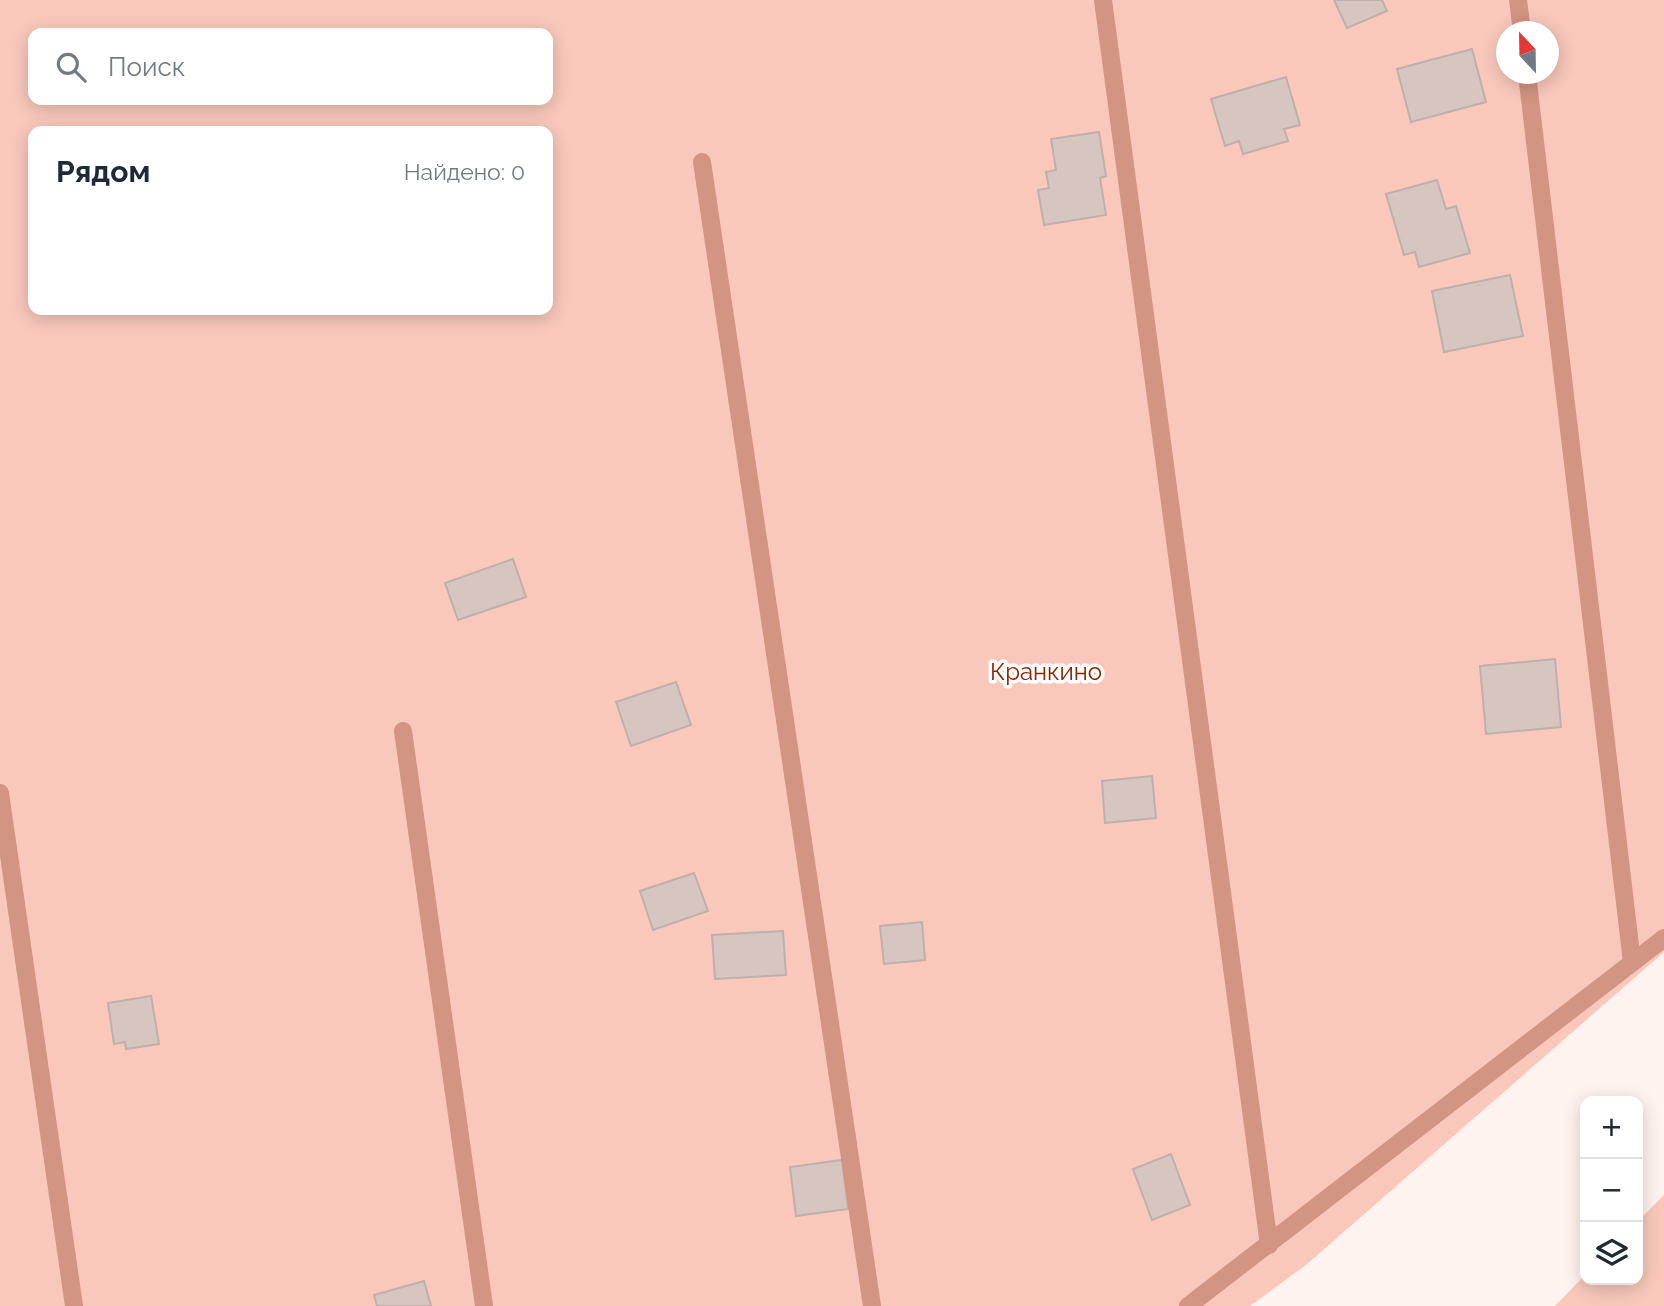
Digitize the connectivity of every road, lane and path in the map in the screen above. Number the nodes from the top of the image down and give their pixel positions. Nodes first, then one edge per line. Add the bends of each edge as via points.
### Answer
1 (1103, 0) edge
2 (1518, 0) edge
3 (1521, 21) edge
4 (1528, 84) edge
5 (702, 162) dead end
6 (403, 731) dead end
7 (0, 793) edge
8 (1664, 938) edge
9 (1633, 962) junction
10 (1269, 1245) junction
11 (74, 1306) edge
12 (484, 1306) edge
13 (872, 1306) edge
14 (1188, 1306) edge

1 - 10 street
2 - 3 street
4 - 9 street
5 - 13 street
6 - 12 street
7 - 11 street
8 - 9 street
9 - 10 street
10 - 14 street

